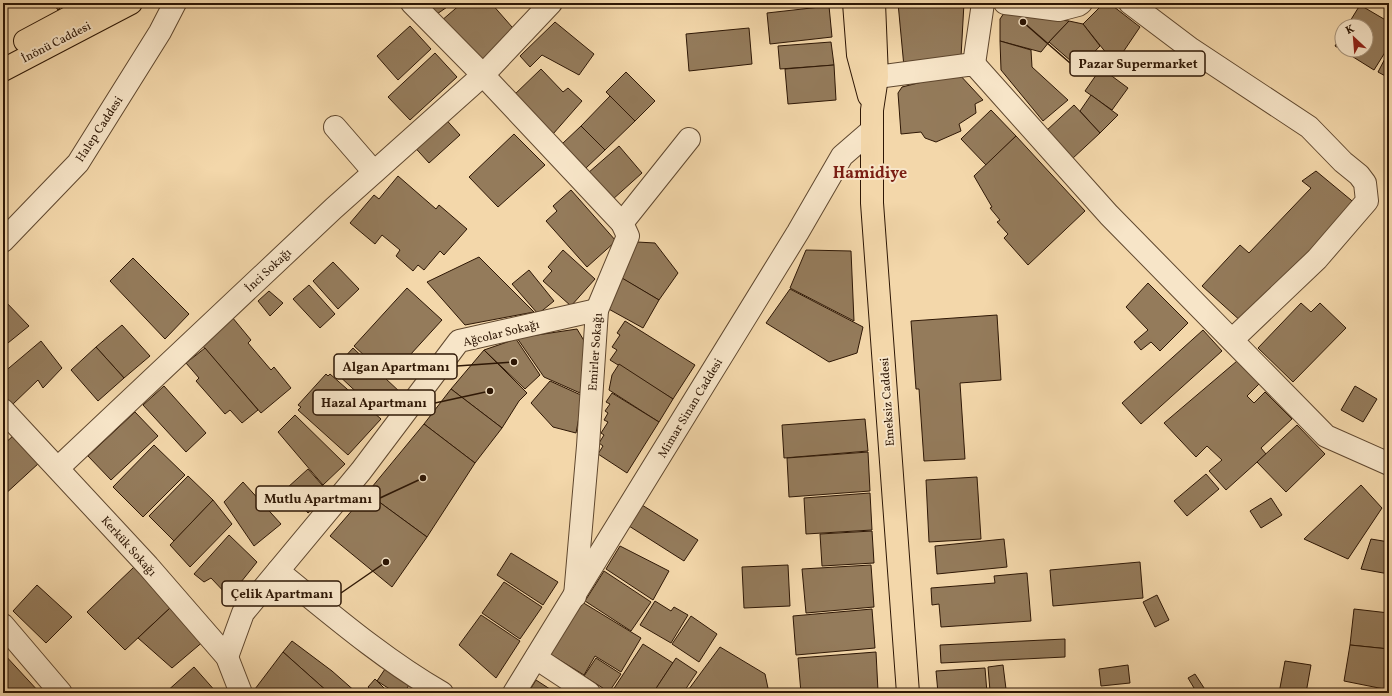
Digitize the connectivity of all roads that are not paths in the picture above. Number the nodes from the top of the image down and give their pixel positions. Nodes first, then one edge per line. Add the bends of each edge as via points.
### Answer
1 (96, 3) edge
2 (131, 3) edge
3 (175, 3) edge
4 (412, 3) edge
5 (551, 3) edge
6 (854, 3) edge
7 (874, 3) edge
8 (883, 3) edge
9 (983, 3) edge
10 (1006, 3) edge
11 (1081, 3) edge
12 (1130, 3) edge
13 (3, 53) edge
14 (974, 64) junction
15 (3, 70) edge
16 (483, 75) junction
17 (877, 77) junction
18 (872, 120) junction
19 (335, 127) dead end
20 (689, 139) dead end
21 (374, 172) junction
22 (622, 223) junction
23 (3, 241) edge
24 (597, 310) junction
25 (1232, 340) junction
26 (3, 410) edge
27 (1389, 464) edge
28 (58, 468) junction
29 (278, 571) junction
30 (575, 596) junction
31 (3, 625) edge
32 (227, 657) junction
33 (536, 658) junction
34 (61, 693) edge
35 (241, 693) edge
36 (442, 693) edge
37 (514, 693) edge
38 (588, 693) edge
39 (908, 693) edge

1 - 13 main road, İnönü Caddesi
2 - 15 main road, İnönü Caddesi
3 - 23 street, Halep Caddesi via 160,32 78,163
4 - 16 street
5 - 16 street, İnci Sokağı
6 - 18 main road, Emeksiz Caddesi via 858,55
7 - 17 main road, Emeksiz Caddesi
8 - 17 main road, Emeksiz Caddesi via 885,33
9 - 14 street
10 - 11 street via 1059,10
12 - 25 street via 1191,49 1309,127 1365,183 1367,201 1317,259
14 - 17 street
14 - 25 street via 1109,215
16 - 21 street, İnci Sokağı
16 - 22 street
17 - 18 main road, Emeksiz Caddesi
18 - 30 street, Mimar Sinan Caddesi via 842,156
18 - 39 main road, Emeksiz Caddesi via 872,203
19 - 21 street
20 - 22 street
21 - 28 street, İnci Sokağı
22 - 24 street, Emirler Sokağı via 628,236
24 - 29 street, Ağcolar Sokağı via 460,341 361,471
24 - 30 street, Emirler Sokağı
25 - 27 street via 1326,436
26 - 28 street, Kerkük Sokağı
28 - 32 street, Kerkük Sokağı
29 - 32 street, Ağcolar Sokağı via 243,613
29 - 36 street via 368,644 417,679
30 - 33 street, Mimar Sinan Caddesi
31 - 34 street
32 - 35 street, Kerkük Sokağı
33 - 37 street, Mimar Sinan Caddesi
33 - 38 street

